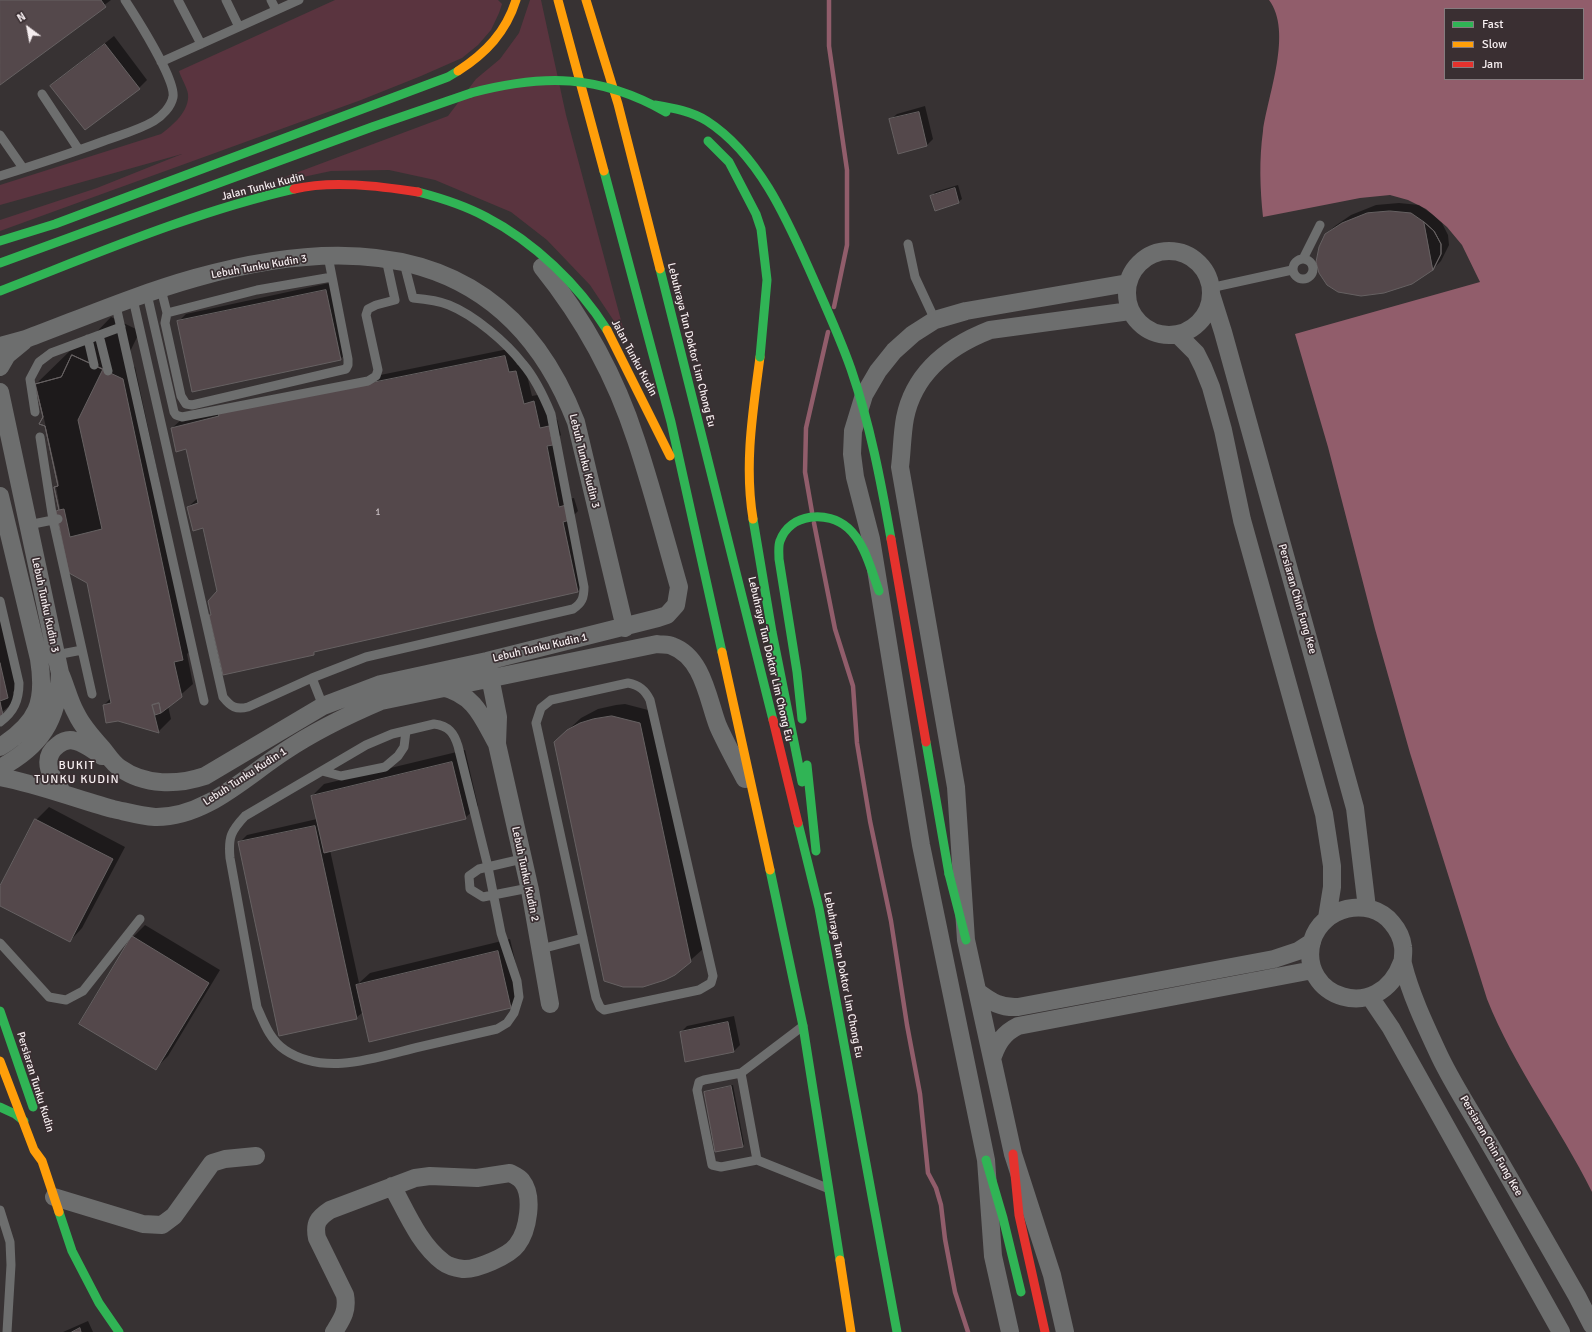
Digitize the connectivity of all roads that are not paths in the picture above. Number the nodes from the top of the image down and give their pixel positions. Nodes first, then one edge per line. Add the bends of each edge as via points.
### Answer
1 (125, 0) edge
2 (178, 0) edge
3 (226, 0) edge
4 (271, 0) edge
5 (299, 0) edge
6 (516, 0) edge
7 (558, 0) edge
8 (586, 0) edge
9 (276, 10) junction
10 (239, 27) junction
11 (201, 44) junction
12 (161, 62) junction
13 (42, 94) dead end
14 (655, 105) junction
15 (683, 122) dead end
16 (0, 135) edge
17 (701, 135) dead end
18 (79, 150) junction
19 (23, 168) junction
20 (0, 176) edge
21 (185, 195) junction
22 (55, 224) junction
23 (1320, 225) dead end
24 (509, 228) junction
25 (0, 241) edge
26 (908, 244) dead end
27 (328, 256) junction
28 (386, 259) junction
29 (1303, 259) junction
30 (0, 263) edge
31 (404, 263) junction
32 (1292, 270) junction
33 (332, 277) junction
34 (1128, 283) junction
35 (0, 291) edge
36 (1210, 291) junction
37 (147, 294) junction
38 (116, 306) junction
39 (1130, 311) junction
40 (167, 313) junction
41 (935, 320) junction
42 (121, 327) junction
43 (1177, 334) junction
44 (99, 335) junction
45 (26, 339) junction
46 (88, 339) junction
47 (0, 346) edge
48 (94, 365) dead end
49 (0, 367) edge
50 (108, 372) dead end
51 (0, 392) edge
52 (35, 412) dead end
53 (2, 414) edge
54 (40, 437) dead end
55 (900, 467) junction
56 (855, 477) junction
57 (686, 487) junction
58 (0, 496) edge
59 (56, 519) junction
60 (28, 525) junction
61 (879, 591) junction
62 (0, 601) edge
63 (625, 628) junction
64 (82, 650) junction
65 (56, 655) junction
66 (487, 661) junction
67 (60, 673) junction
68 (312, 678) junction
69 (490, 679) junction
70 (442, 687) junction
71 (92, 694) dead end
72 (204, 701) dead end
73 (323, 706) junction
74 (0, 722) edge
75 (803, 726) dead end
76 (406, 731) junction
77 (497, 744) junction
78 (0, 747) edge
79 (805, 748) dead end
80 (0, 768) edge
81 (119, 768) junction
82 (322, 771) junction
83 (0, 777) edge
84 (751, 790) junction
85 (63, 793) junction
86 (816, 856) junction
87 (522, 859) junction
88 (488, 867) junction
89 (529, 888) junction
90 (494, 896) junction
91 (819, 908) junction
92 (1367, 908) junction
93 (1327, 918) junction
94 (140, 919) dead end
95 (583, 938) junction
96 (966, 940) junction
97 (1312, 942) junction
98 (0, 943) edge
99 (541, 949) junction
100 (1402, 962) junction
101 (1314, 970) junction
102 (978, 992) junction
103 (1370, 997) junction
104 (550, 1004) dead end
105 (0, 1011) edge
106 (803, 1026) junction
107 (993, 1056) junction
108 (19, 1064) junction
109 (1, 1066) edge
110 (741, 1073) junction
111 (16, 1078) junction
112 (27, 1087) junction
113 (14, 1094) junction
114 (0, 1100) edge
115 (0, 1108) edge
116 (36, 1118) dead end
117 (24, 1121) junction
118 (41, 1140) dead end
119 (1013, 1154) junction
120 (256, 1156) dead end
121 (757, 1160) junction
122 (986, 1160) junction
123 (42, 1161) junction
124 (392, 1186) junction
125 (827, 1188) junction
126 (54, 1197) junction
127 (0, 1210) edge
128 (1023, 1302) dead end
129 (1592, 1325) edge
130 (8, 1332) edge
131 (119, 1332) edge
132 (334, 1332) edge
133 (851, 1332) edge
134 (897, 1332) edge
135 (1010, 1332) edge
136 (1045, 1332) edge
137 (1065, 1332) edge
138 (1561, 1332) edge

1 - 12 lane
2 - 11 lane
3 - 10 lane
4 - 9 lane
5 - 9 lane
6 - 22 main road via 507,24 492,44 473,63 448,77
7 - 57 main road via 671,422
8 - 91 main road, Lebuhraya Tun Doktor Lim Chong Eu via 618,104
9 - 10 lane
10 - 11 lane
11 - 12 lane
12 - 18 lane via 172,88 172,98 162,115 130,132
13 - 18 lane
14 - 15 main road, bridge
14 - 21 main road, Jalan Tunku Kudin, bridge via 615,89 571,81 517,82 471,93 379,124
14 - 96 main road, bridge via 686,110 706,121 723,134 767,184 796,239 852,373 892,545 949,874
16 - 19 lane
17 - 86 main road, bridge via 729,162 761,229 767,280 749,443 750,502 772,632
18 - 19 lane
19 - 20 lane
21 - 22 main road via 103,219
21 - 30 main road, Jalan Tunku Kudin
22 - 25 main road
23 - 29 lane
24 - 35 main road, Jalan Tunku Kudin via 451,201 407,189 357,185 300,188 231,206
24 - 57 main road, Jalan Tunku Kudin via 564,275 598,318 616,348
24 - 63 street, Lebuh Tunku Kudin 1 via 562,292 585,329 618,393 636,439 679,586 676,605 667,615
26 - 41 lane via 915,277
27 - 28 street, Lebuh Tunku Kudin 3
27 - 33 lane
27 - 37 street, Lebuh Tunku Kudin 3 via 238,268
28 - 31 street, Lebuh Tunku Kudin 3
28 - 37 lane via 395,300 368,309 366,315 378,370 376,376 368,381 182,417 176,416 174,412
29 - 32 lane via 1294,263
29 - 32 lane via 1309,260 1313,266 1310,276 1305,279 1298,278
31 - 63 street, Lebuh Tunku Kudin 3 via 436,271 464,283 488,299 527,335 543,355 558,380 576,422
31 - 68 lane via 413,298 434,300 467,314 500,340 524,364 544,397 551,414 584,596 580,604 573,609 366,656
32 - 36 lane
33 - 40 lane via 264,289
33 - 40 lane via 348,359 346,369 192,405 186,404 181,396 165,323
34 - 36 street via 1133,270 1142,260 1154,253 1168,251 1194,259 1203,269 1209,281
34 - 39 street via 1126,297
34 - 41 street via 966,310
36 - 43 street via 1208,308 1201,320 1190,329
36 - 92 street, Persiaran Chin Fung Kee via 1356,808
37 - 38 street, Lebuh Tunku Kudin 3
37 - 40 lane
37 - 68 lane via 223,697 230,706 239,709
38 - 42 lane
38 - 45 street, Lebuh Tunku Kudin 3
39 - 43 street via 1138,323 1150,331 1163,335
39 - 55 street via 990,330 952,348 937,360 912,394 905,418
41 - 56 street via 913,334 894,351 864,395 853,431
42 - 44 lane
42 - 72 lane
43 - 93 street, Persiaran Chin Fung Kee via 1196,354 1211,388 1223,430 1242,520 1324,814 1332,866 1332,887
44 - 46 lane
44 - 50 lane
45 - 47 street, Lebuh Tunku Kudin 3
45 - 49 street, Lebuh Tunku Kudin 3 via 7,355
46 - 48 lane
46 - 52 lane via 51,353 39,362 30,379
51 - 53 street, Lebuh Tunku Kudin 3
53 - 60 street, Lebuh Tunku Kudin 3
54 - 59 lane
55 - 56 street via 887,459 876,458
55 - 96 street via 956,787
56 - 61 street via 871,539
57 - 84 main road
58 - 78 street, Lebuh Tunku Kudin 3 via 42,680 39,706 28,724 13,739
59 - 60 lane
59 - 64 lane
60 - 65 street, Lebuh Tunku Kudin 3
61 - 75 main road via 858,541 837,519 816,516 796,522 786,530 780,541 779,559
61 - 122 street via 921,845
62 - 74 lane via 19,683 16,706 9,716
63 - 66 street, Lebuh Tunku Kudin 1
64 - 65 lane
64 - 71 lane
65 - 67 street, Lebuh Tunku Kudin 3
66 - 69 street, Lebuh Tunku Kudin 2
66 - 73 street, Lebuh Tunku Kudin 1 via 382,684
67 - 80 street, Lebuh Tunku Kudin 3 via 57,706 43,733 17,759
67 - 81 street, Lebuh Tunku Kudin 1 via 72,706 82,724
68 - 73 lane
69 - 70 street, Lebuh Tunku Kudin 1
69 - 77 street, Lebuh Tunku Kudin 2 via 498,717
69 - 84 street, Lebuh Tunku Kudin 1 via 657,644 671,646 687,657 699,673 719,727
70 - 77 street, Lebuh Tunku Kudin 2 via 459,692 472,702
70 - 85 street, Lebuh Tunku Kudin 1 via 381,701 351,713 285,750 212,801 186,814 155,817 131,813 92,804
73 - 81 street, Lebuh Tunku Kudin 1 via 205,776 188,782 155,782
76 - 82 lane via 366,745
76 - 82 lane via 404,747 385,767 341,776
76 - 88 lane via 434,724 444,725 455,736
77 - 87 street, Lebuh Tunku Kudin 2
79 - 86 main road
81 - 85 street via 86,745 76,741 63,742 54,748 48,764 52,780
82 - 90 lane via 245,816 233,828 228,842 257,1007 266,1029 284,1049 307,1060 355,1063 497,1029 507,1023 519,997 517,981 501,933
83 - 85 street, Lebuh Tunku Kudin 1
84 - 106 main road
86 - 91 main road
87 - 88 lane
87 - 89 street, Lebuh Tunku Kudin 2
88 - 90 lane
88 - 90 lane via 473,872 468,882 474,893 483,897
89 - 90 lane
89 - 99 street, Lebuh Tunku Kudin 2
91 - 134 main road, Lebuhraya Tun Doktor Lim Chong Eu
92 - 93 street, Persiaran Chin Fung Kee via 1339,910
92 - 100 street, Persiaran Chin Fung Kee via 1392,922 1403,948
93 - 97 street, Persiaran Chin Fung Kee
94 - 98 lane via 83,992 66,1000 49,997
95 - 95 lane via 537,718 541,708 551,700 628,683 639,686 650,700 713,976 711,983 699,990 604,1010 598,1004
95 - 99 lane
96 - 102 street
97 - 101 street, Persiaran Chin Fung Kee
97 - 102 street via 1298,951 1274,959 1018,1007 1010,1008 996,1004
99 - 104 street, Lebuh Tunku Kudin 2
100 - 103 street, Persiaran Chin Fung Kee via 1391,984
100 - 129 street, Persiaran Chin Fung Kee via 1420,1013 1441,1060
101 - 103 street, Persiaran Chin Fung Kee via 1319,980 1336,994 1353,999
101 - 107 street via 1018,1026 1003,1036
102 - 107 street
103 - 138 street via 1391,1028
105 - 108 main road, Persiaran Tunku Kudin
106 - 110 lane
106 - 125 main road
107 - 119 street
108 - 111 main road
108 - 112 main road, Persiaran Tunku Kudin
109 - 111 main road
109 - 113 main road, Persiaran Tunku Kudin
110 - 121 lane
110 - 121 lane via 704,1080 700,1082 697,1090 712,1164 721,1167
111 - 112 main road
111 - 113 main road
112 - 116 main road, Persiaran Tunku Kudin
113 - 114 lane
113 - 117 main road, Persiaran Tunku Kudin
115 - 117 main road
117 - 123 main road, Persiaran Tunku Kudin via 34,1150
118 - 123 main road, Persiaran Tunku Kudin
119 - 136 main road via 1019,1215
119 - 137 street via 1052,1275
120 - 126 street via 212,1163 174,1216 162,1225 143,1224
121 - 125 lane
122 - 128 main road
122 - 135 street via 993,1256
123 - 126 main road, Persiaran Tunku Kudin
124 - 124 street via 430,1176 477,1178 510,1173 520,1179 526,1189 527,1226 516,1247 505,1255 477,1267 453,1267 443,1262 424,1242
124 - 132 street via 330,1210 316,1222 317,1238 347,1305 346,1314
125 - 133 main road
126 - 131 main road, Persiaran Tunku Kudin via 72,1251 99,1303
127 - 130 lane via 10,1242

